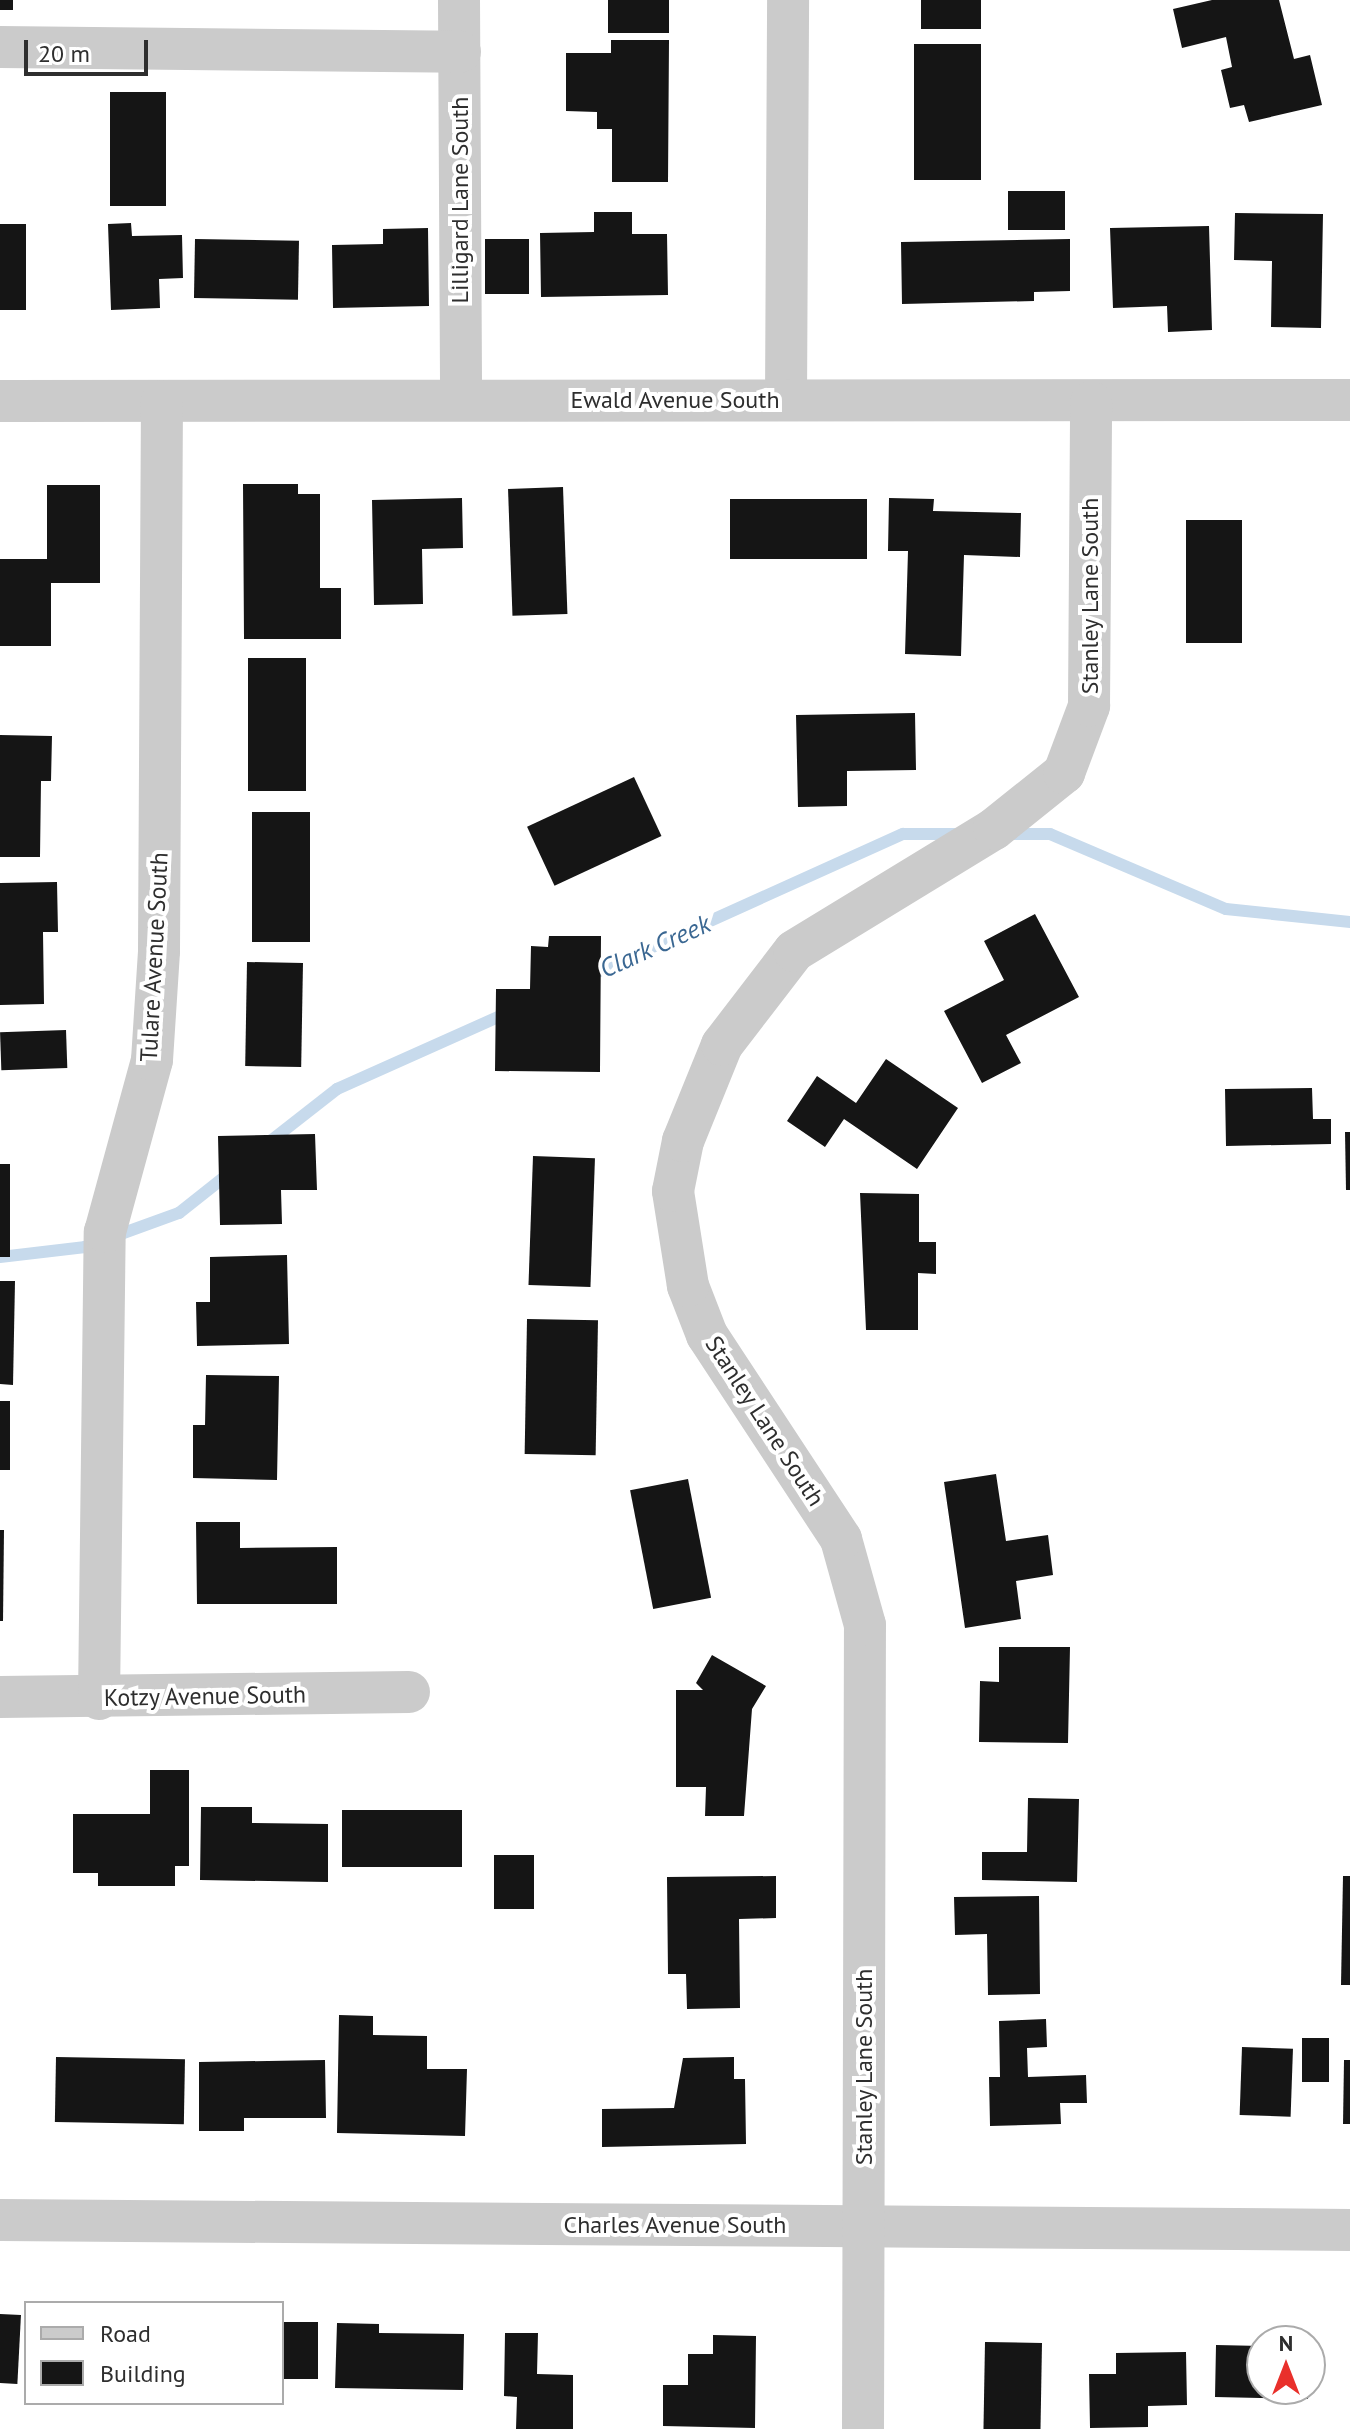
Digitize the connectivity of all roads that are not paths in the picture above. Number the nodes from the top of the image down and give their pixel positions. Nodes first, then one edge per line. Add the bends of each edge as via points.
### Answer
1 (459, 0) edge
2 (788, 0) edge
3 (0, 47) edge
4 (460, 52) junction
5 (461, 400) junction
6 (786, 400) junction
7 (1350, 400) edge
8 (0, 401) edge
9 (162, 401) junction
10 (1091, 402) junction
11 (409, 1692) dead end
12 (0, 1697) edge
13 (99, 1699) junction
14 (0, 2220) edge
15 (864, 2227) junction
16 (1350, 2230) edge
17 (863, 2429) edge

1 - 4 street, Lilligard Lane South
2 - 6 street
3 - 4 street
4 - 5 street, Lilligard Lane South
5 - 6 street, Ewald Avenue South
5 - 9 street, Ewald Avenue South
6 - 10 street, Ewald Avenue South
7 - 10 street, Ewald Avenue South
8 - 9 street, Ewald Avenue South
9 - 13 street, Tulare Avenue South via 159,951 152,1060 105,1232
10 - 15 street, Stanley Lane South via 1089,706 1064,773 994,829 794,951 722,1045 683,1141 673,1191 688,1286 707,1335 841,1539 865,1625
11 - 13 street, Kotzy Avenue South
12 - 13 street, Kotzy Avenue South
14 - 15 street, Charles Avenue South
15 - 16 street, Charles Avenue South
15 - 17 street, Stanley Lane South

